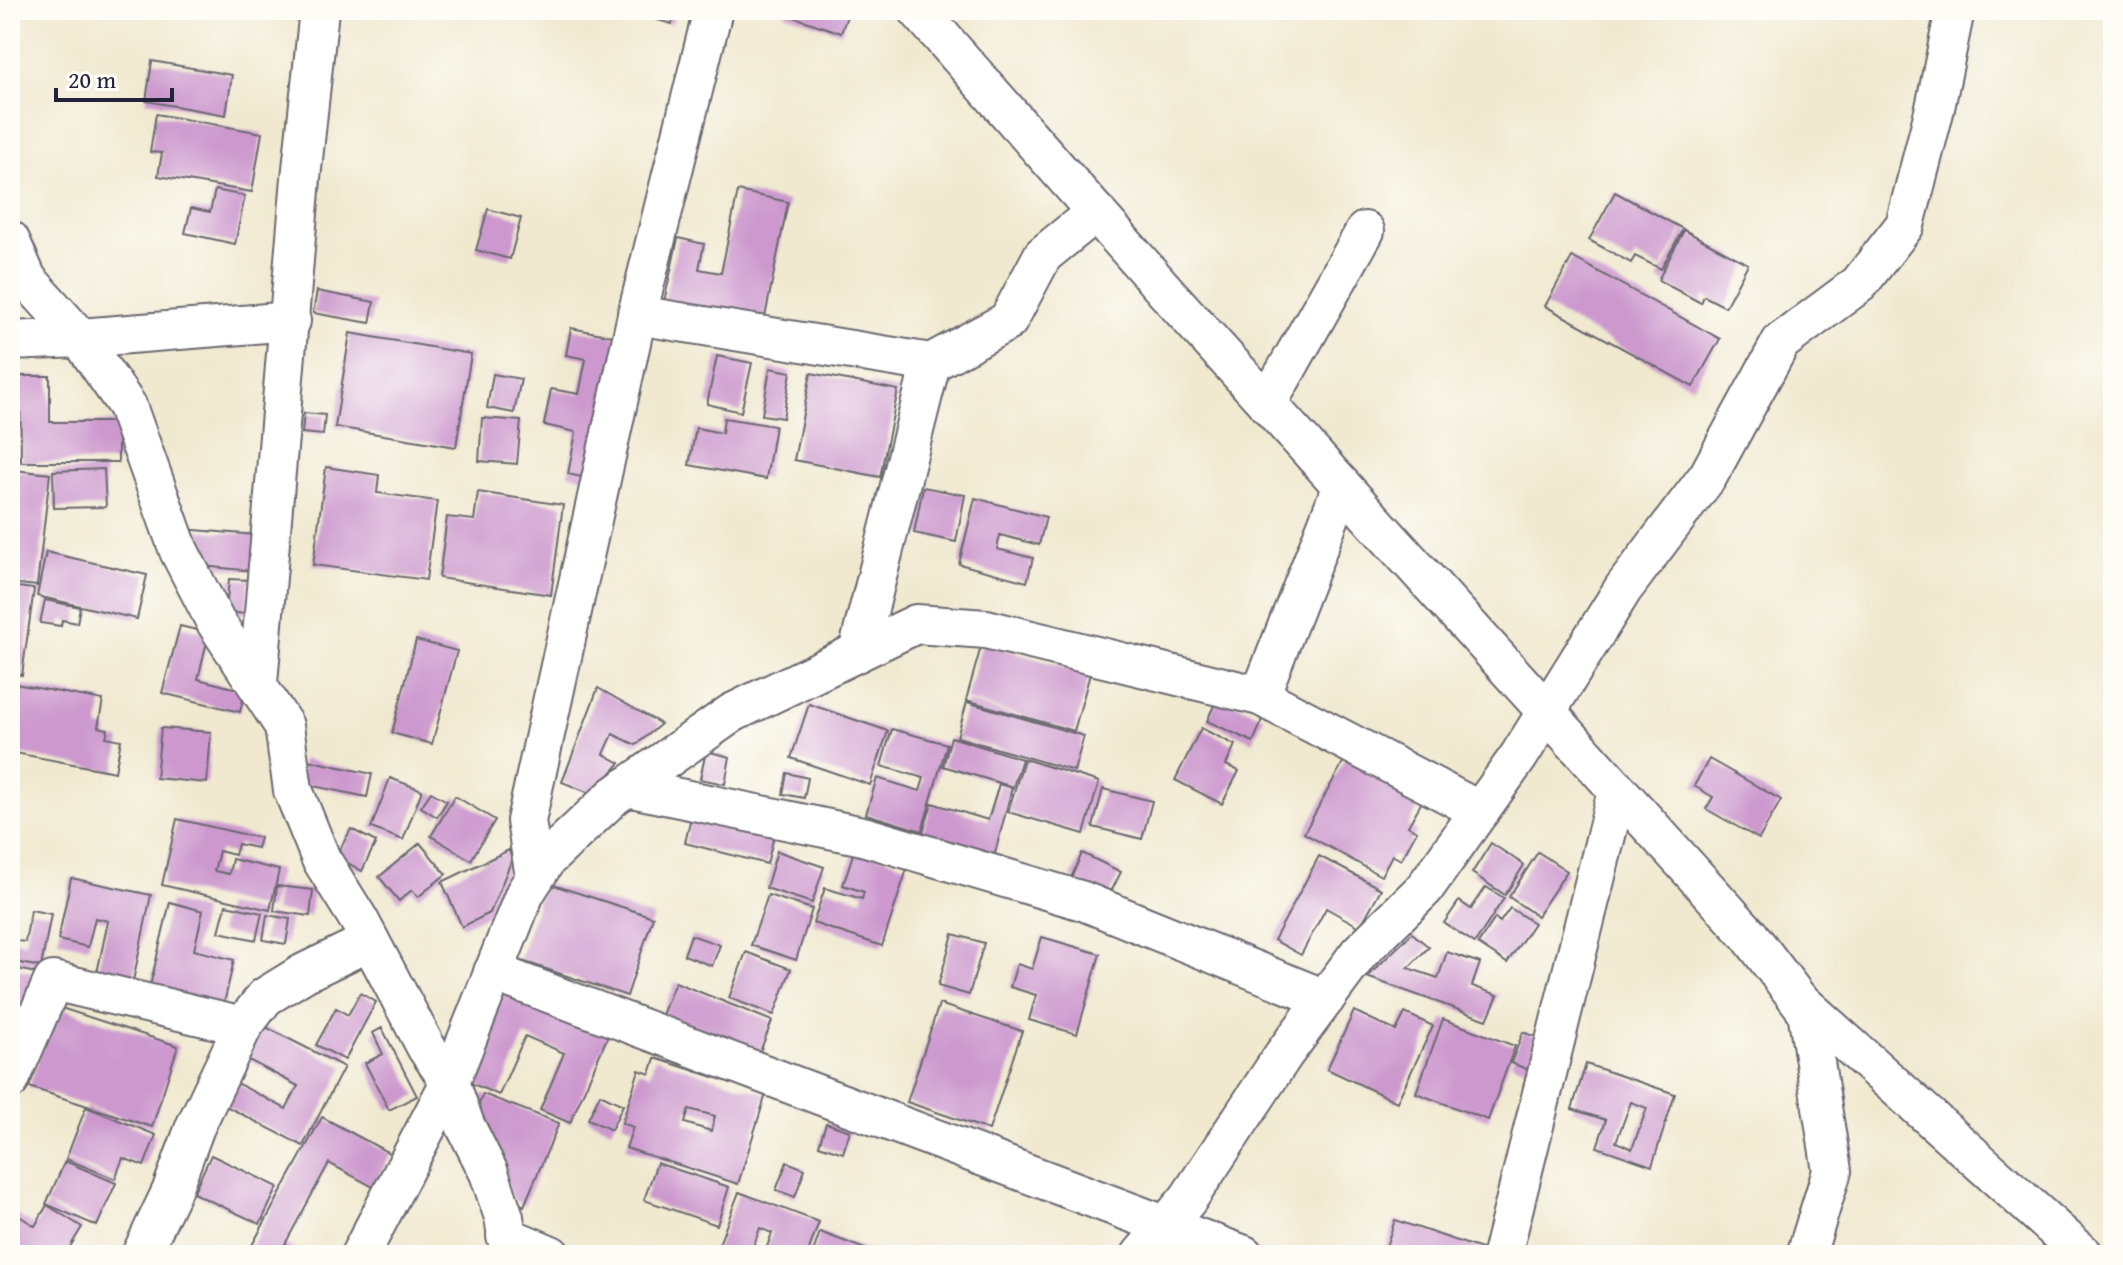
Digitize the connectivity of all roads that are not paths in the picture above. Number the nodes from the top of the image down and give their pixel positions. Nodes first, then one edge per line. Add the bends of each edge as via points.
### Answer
1 (319, 10) edge
2 (713, 10) edge
3 (918, 10) edge
4 (1955, 10) edge
5 (1096, 212) junction
6 (1365, 231) dead end
7 (10, 240) edge
8 (637, 315) junction
9 (291, 321) junction
10 (80, 338) junction
11 (10, 341) edge
12 (931, 363) junction
13 (1267, 404) junction
14 (1342, 486) junction
15 (858, 652) junction
16 (258, 683) junction
17 (1260, 696) junction
18 (1546, 713) junction
19 (626, 787) junction
20 (1617, 791) junction
21 (1480, 811) junction
22 (535, 877) junction
23 (370, 941) junction
24 (493, 972) junction
25 (1325, 999) junction
26 (1799, 1000) junction
27 (243, 1026) junction
28 (10, 1080) edge
29 (450, 1082) junction
30 (1165, 1225) junction
31 (508, 1245) edge
32 (141, 1255) edge
33 (360, 1255) edge
34 (551, 1255) edge
35 (1141, 1255) edge
36 (1244, 1255) edge
37 (1502, 1255) edge
38 (1806, 1255) edge
39 (2084, 1255) edge

1 - 9 street
2 - 8 street
3 - 5 street
4 - 18 street via 1905,225 1859,284 1781,342 1708,476 1623,589
5 - 12 street via 1043,255 1008,321
5 - 13 street
6 - 13 street
7 - 10 street via 27,279
8 - 12 street
8 - 22 street via 526,821
9 - 10 street
9 - 16 street
10 - 11 street
10 - 16 street via 127,406 179,551 215,621
12 - 15 street
13 - 14 street
14 - 17 street
14 - 18 street
15 - 17 street via 916,624 986,629
15 - 19 street via 732,713
16 - 23 street via 284,726 293,790 321,859
17 - 21 street
18 - 20 street
18 - 21 street
19 - 22 street via 571,834
19 - 25 street via 863,836 1083,901
20 - 26 street via 1749,935
20 - 37 street
21 - 25 street via 1424,889 1359,953
22 - 24 street
23 - 27 street via 265,997
23 - 29 street
24 - 29 street
24 - 30 street
25 - 30 street
26 - 38 street via 1807,1011 1832,1171
26 - 39 street
27 - 28 street via 53,981
27 - 32 street
29 - 31 street via 489,1173
29 - 33 street
30 - 35 street
30 - 36 street
31 - 34 street

